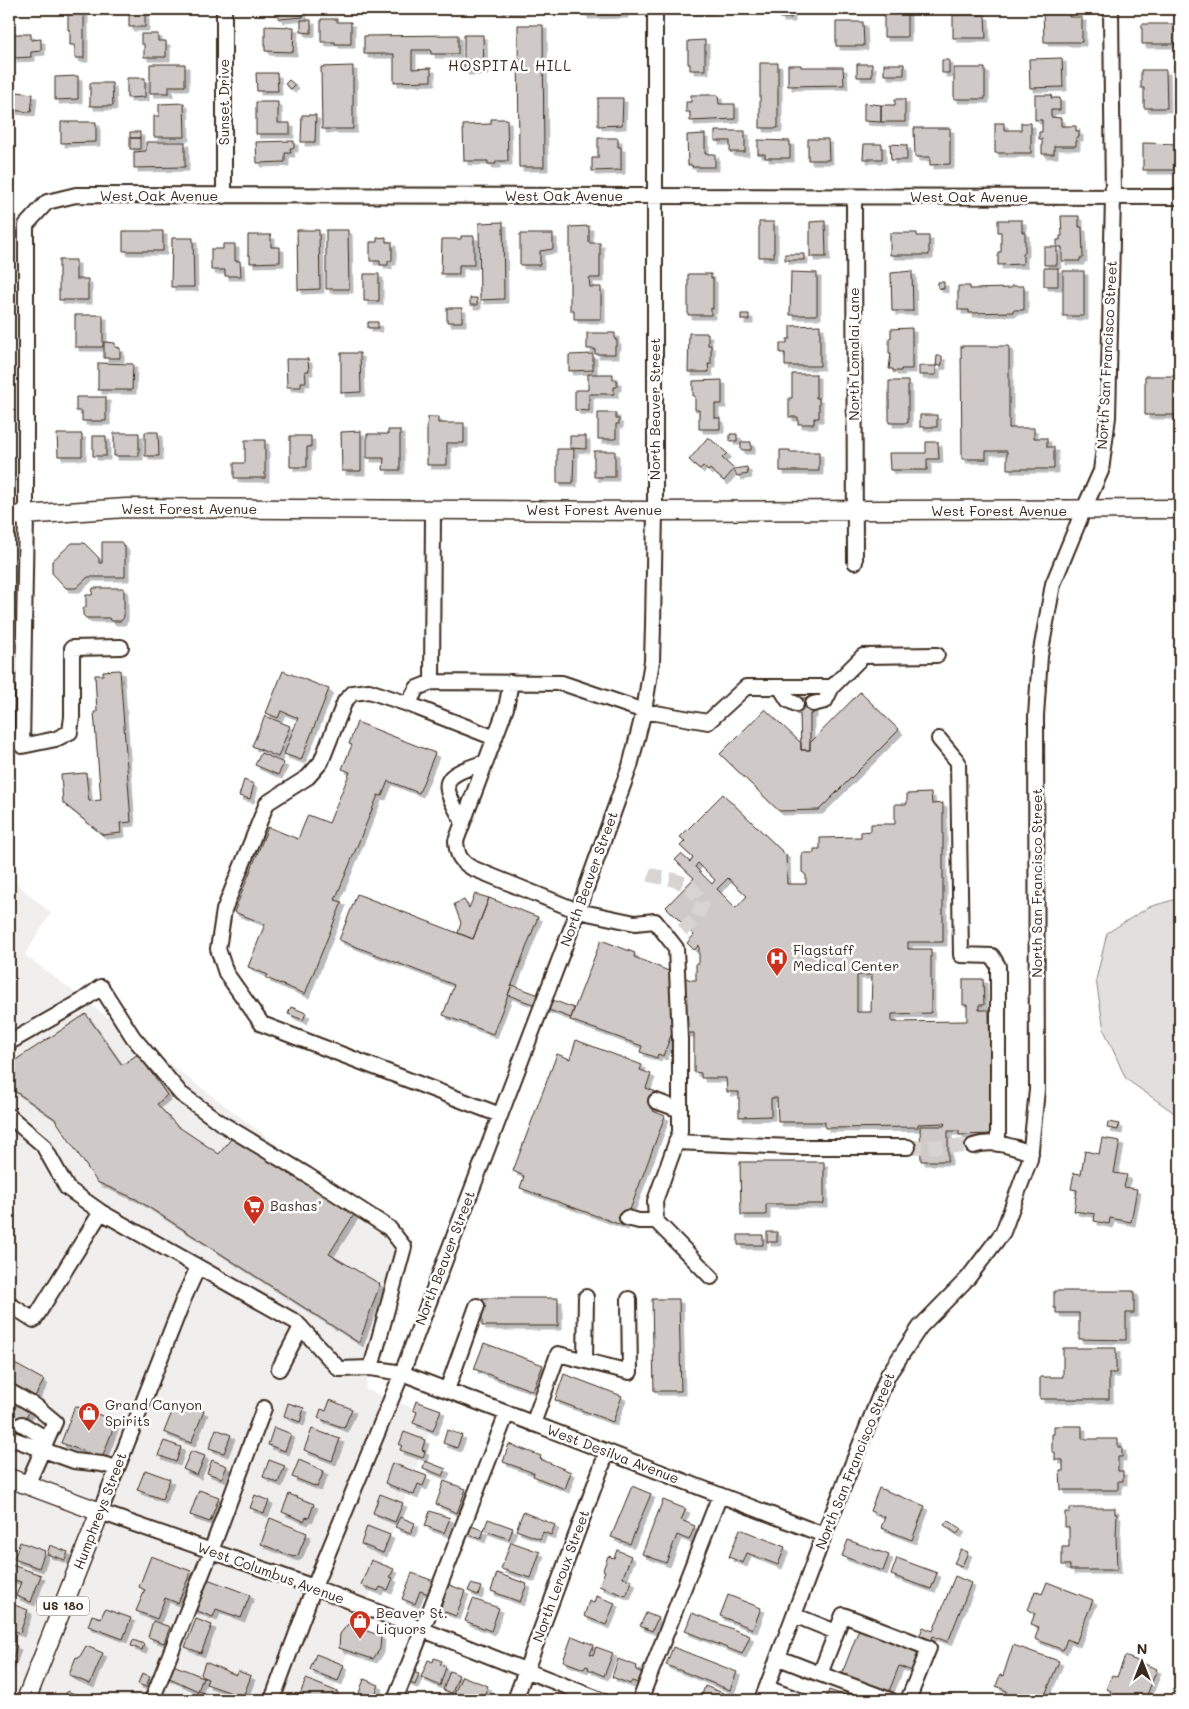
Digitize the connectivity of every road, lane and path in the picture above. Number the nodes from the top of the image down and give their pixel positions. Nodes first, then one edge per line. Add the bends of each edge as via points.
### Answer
1 (224, 9) edge
2 (655, 9) edge
3 (1112, 9) edge
4 (224, 196) junction
5 (655, 197) junction
6 (854, 197) junction
7 (1180, 197) edge
8 (1113, 198) junction
9 (433, 509) junction
10 (1180, 509) edge
11 (655, 511) junction
12 (854, 511) junction
13 (1082, 511) junction
14 (18, 515) edge
15 (855, 562) dead end
16 (121, 647) dead end
17 (937, 655) dead end
18 (432, 682) junction
19 (511, 682) junction
20 (832, 686) junction
21 (780, 687) junction
22 (408, 704) junction
23 (796, 704) dead end
24 (813, 704) dead end
25 (644, 711) junction
26 (494, 738) junction
27 (939, 739) dead end
28 (486, 762) junction
29 (463, 822) junction
30 (578, 910) junction
31 (9, 1045) edge
32 (656, 1101) dead end
33 (680, 1110) junction
34 (500, 1115) junction
35 (9, 1116) edge
36 (676, 1142) junction
37 (998, 1144) junction
38 (973, 1146) tunnel mouth
39 (908, 1147) tunnel mouth
40 (1031, 1153) junction
41 (101, 1212) junction
42 (627, 1218) dead end
43 (656, 1221) junction
44 (198, 1267) junction
45 (711, 1277) dead end
46 (586, 1297) dead end
47 (629, 1299) dead end
48 (9, 1304) edge
49 (477, 1306) dead end
50 (301, 1327) junction
51 (585, 1361) junction
52 (371, 1368) junction
53 (280, 1369) dead end
54 (402, 1373) junction
55 (447, 1390) junction
56 (9, 1391) edge
57 (264, 1408) dead end
58 (507, 1414) junction
59 (22, 1424) tunnel mouth
60 (533, 1424) junction
61 (13, 1439) tunnel mouth
62 (45, 1444) junction
63 (607, 1452) junction
64 (117, 1468) junction
65 (9, 1478) edge
66 (27, 1485) junction
67 (720, 1495) junction
68 (100, 1512) junction
69 (824, 1535) junction
70 (211, 1551) junction
71 (314, 1587) junction
72 (794, 1615) junction
73 (422, 1630) junction
74 (836, 1632) junction
75 (779, 1658) junction
76 (525, 1671) junction
77 (820, 1674) junction
78 (765, 1694) edge
79 (26, 1700) edge
80 (152, 1700) edge
81 (272, 1700) edge
82 (395, 1700) edge
83 (514, 1700) edge
84 (601, 1700) edge
85 (640, 1700) edge
86 (799, 1700) edge
87 (890, 1700) edge
88 (908, 1700) edge

1 - 4 street, Sunset Drive
2 - 5 street, North Beaver Street
3 - 8 street, North San Francisco Street
4 - 5 street, West Oak Avenue
4 - 14 street, West Oak Avenue via 76,196 47,202 26,225
5 - 6 street, West Oak Avenue
5 - 11 street, North Beaver Street
6 - 8 street, West Oak Avenue
6 - 12 street, North Lomalai Lane
7 - 8 street, West Oak Avenue
8 - 13 street, North San Francisco Street via 1108,417 1101,471
9 - 11 main road, West Forest Avenue
9 - 14 main road, West Forest Avenue via 126,508
9 - 18 street
10 - 13 main road, West Forest Avenue
11 - 12 main road, West Forest Avenue
11 - 25 street, North Beaver Street via 652,661
12 - 13 main road, West Forest Avenue
12 - 15 street, North Lomalai Lane
13 - 40 street, North San Francisco Street via 1053,584 1040,656 1036,716 1037,1090
14 - 16 street via 22,746 56,739 70,732 72,648
17 - 20 street via 863,656
18 - 19 street
18 - 22 street via 417,688
19 - 25 street via 562,683
19 - 26 street via 506,708
20 - 21 street
20 - 24 street via 825,701
21 - 23 street via 788,700
21 - 25 street via 746,687 708,722
22 - 26 street
22 - 34 street via 369,691 354,693 345,701 321,762 308,777 267,803 224,910 218,949 226,973 262,1024
25 - 30 street, North Beaver Street via 630,766
26 - 28 street
27 - 37 street via 958,762 961,955 992,956 998,966
28 - 29 street
28 - 29 street via 458,771 447,786
29 - 30 street via 456,842 457,854 463,863
30 - 33 street via 635,923 655,922 676,948
30 - 34 street, North Beaver Street
31 - 52 street via 102,987 133,1037 181,1094 221,1123 389,1228 404,1247
32 - 33 street
33 - 36 street via 680,1132
34 - 54 street, North Beaver Street
35 - 41 street, West Desilva Avenue via 44,1145 67,1188
36 - 39 street
36 - 43 street via 655,1201
37 - 38 street
37 - 40 street
40 - 69 street, North San Francisco Street via 1003,1232 968,1278 920,1327 888,1375
41 - 44 street, West Desilva Avenue
41 - 48 street via 34,1320
42 - 43 street
43 - 45 street
44 - 50 street, West Desilva Avenue
44 - 64 street, Humphreys Street
46 - 51 street
47 - 51 street via 630,1372
49 - 55 street
50 - 52 street, West Desilva Avenue via 339,1369
50 - 53 street
51 - 60 street via 558,1354
52 - 54 street, West Desilva Avenue
54 - 55 street, West Desilva Avenue
54 - 71 street, North Beaver Street
55 - 58 street, West Desilva Avenue
56 - 62 street via 55,1422
57 - 70 street
58 - 60 street, West Desilva Avenue
58 - 73 street
59 - 62 street
60 - 63 street, West Desilva Avenue
61 - 62 street
62 - 64 street via 74,1461
62 - 66 street
63 - 67 street, West Desilva Avenue
63 - 76 street, North Leroux Street
64 - 68 street, Humphreys Street
65 - 66 main road
66 - 68 main road
67 - 69 street, West Desilva Avenue
67 - 85 street
68 - 70 street, West Columbus Avenue
68 - 79 main road, Humphreys Street / US 180
69 - 72 street, North San Francisco Street
70 - 71 street, West Columbus Avenue
70 - 80 street
71 - 73 street, West Columbus Avenue
71 - 81 street, North Beaver Street
72 - 74 street
72 - 75 street, North San Francisco Street
73 - 76 street, West Columbus Avenue
73 - 82 street
74 - 77 street
74 - 88 street via 843,1615 929,1648
75 - 77 street
75 - 78 street, North San Francisco Street
76 - 83 street, North Leroux Street
76 - 84 street, West Columbus Avenue
77 - 87 street
78 - 86 street

